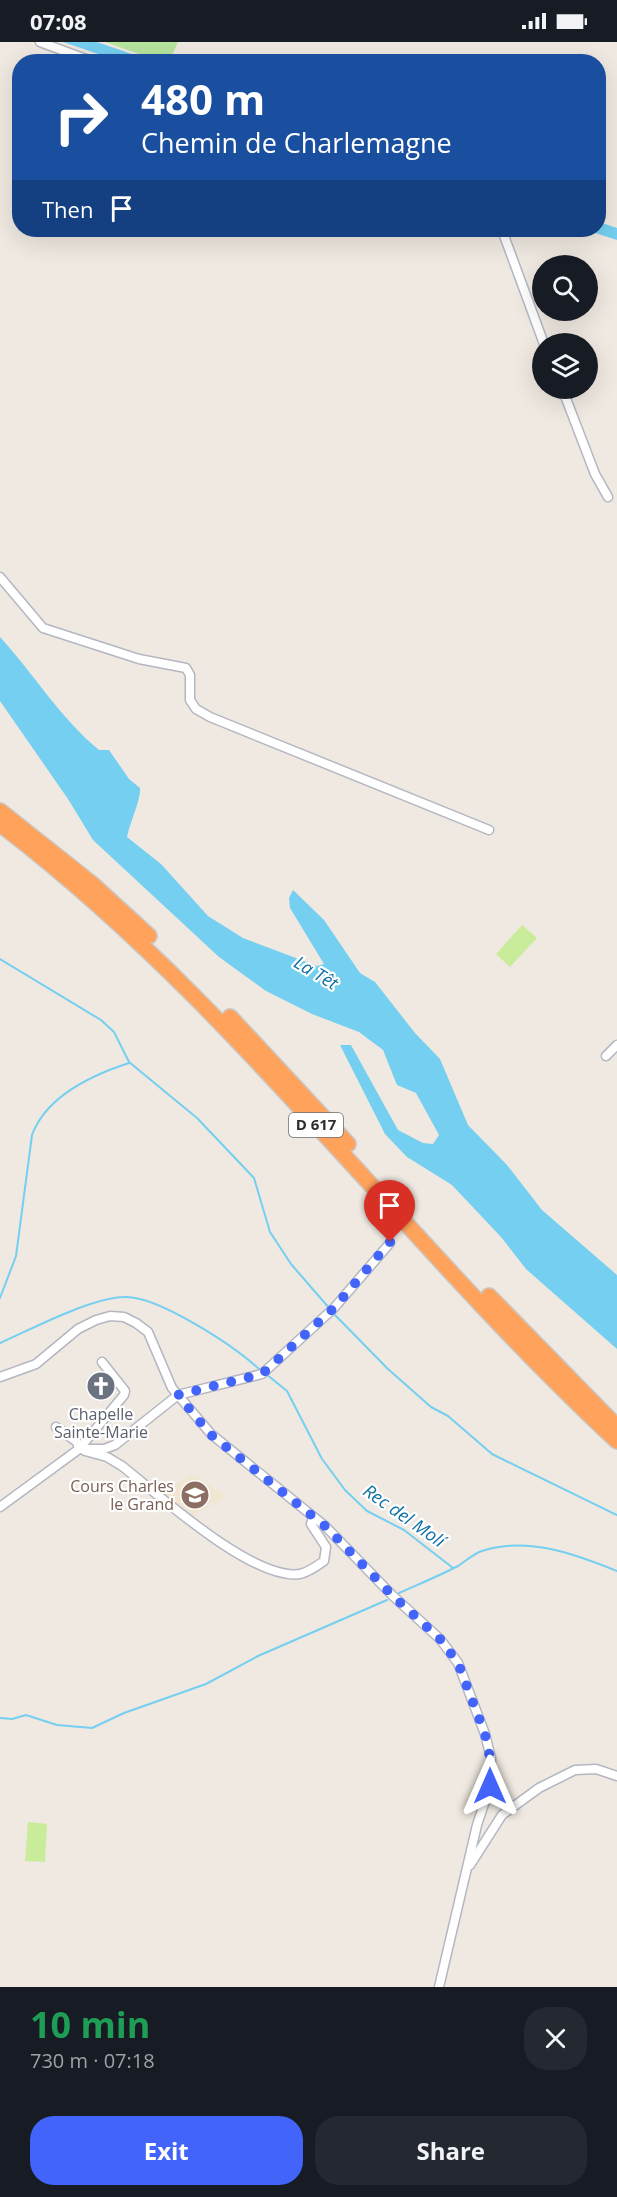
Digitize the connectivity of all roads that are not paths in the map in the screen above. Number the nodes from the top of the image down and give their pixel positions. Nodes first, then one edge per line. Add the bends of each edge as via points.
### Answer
1 (40, 42) edge
2 (72, 54) edge
3 (506, 237) edge
4 (540, 333) edge
5 (566, 399) edge
6 (608, 497) dead end
7 (0, 577) edge
8 (0, 811) edge
9 (0, 824) edge
10 (489, 830) dead end
11 (617, 1045) edge
12 (606, 1056) dead end
13 (390, 1242) dead end
14 (102, 1362) dead end
15 (0, 1377) edge
16 (178, 1395) junction
17 (56, 1427) dead end
18 (617, 1427) edge
19 (617, 1441) edge
20 (79, 1449) junction
21 (0, 1507) edge
22 (313, 1517) junction
23 (617, 1776) edge
24 (464, 1879) junction
25 (439, 1987) edge

1 - 2 street
3 - 4 street
5 - 6 street
7 - 10 street via 44,628 139,659 186,668 190,675 189,700 210,717
8 - 18 highway, D 617 via 92,884 200,986 464,1271
9 - 19 highway, D 617 via 110,914 193,993 507,1330
11 - 12 street
13 - 16 street via 330,1312 264,1372
14 - 20 street via 125,1391
15 - 16 street via 36,1364 78,1329 96,1320 124,1317 148,1332
16 - 20 street via 115,1445
16 - 22 street via 210,1434
17 - 20 street via 77,1442
20 - 21 street
20 - 22 street via 122,1466 233,1553 286,1573 299,1574 324,1561 326,1547 311,1524
22 - 24 street via 423,1621 458,1663 490,1758 490,1786
23 - 24 street via 596,1769 575,1770 539,1788 502,1815
24 - 25 street

